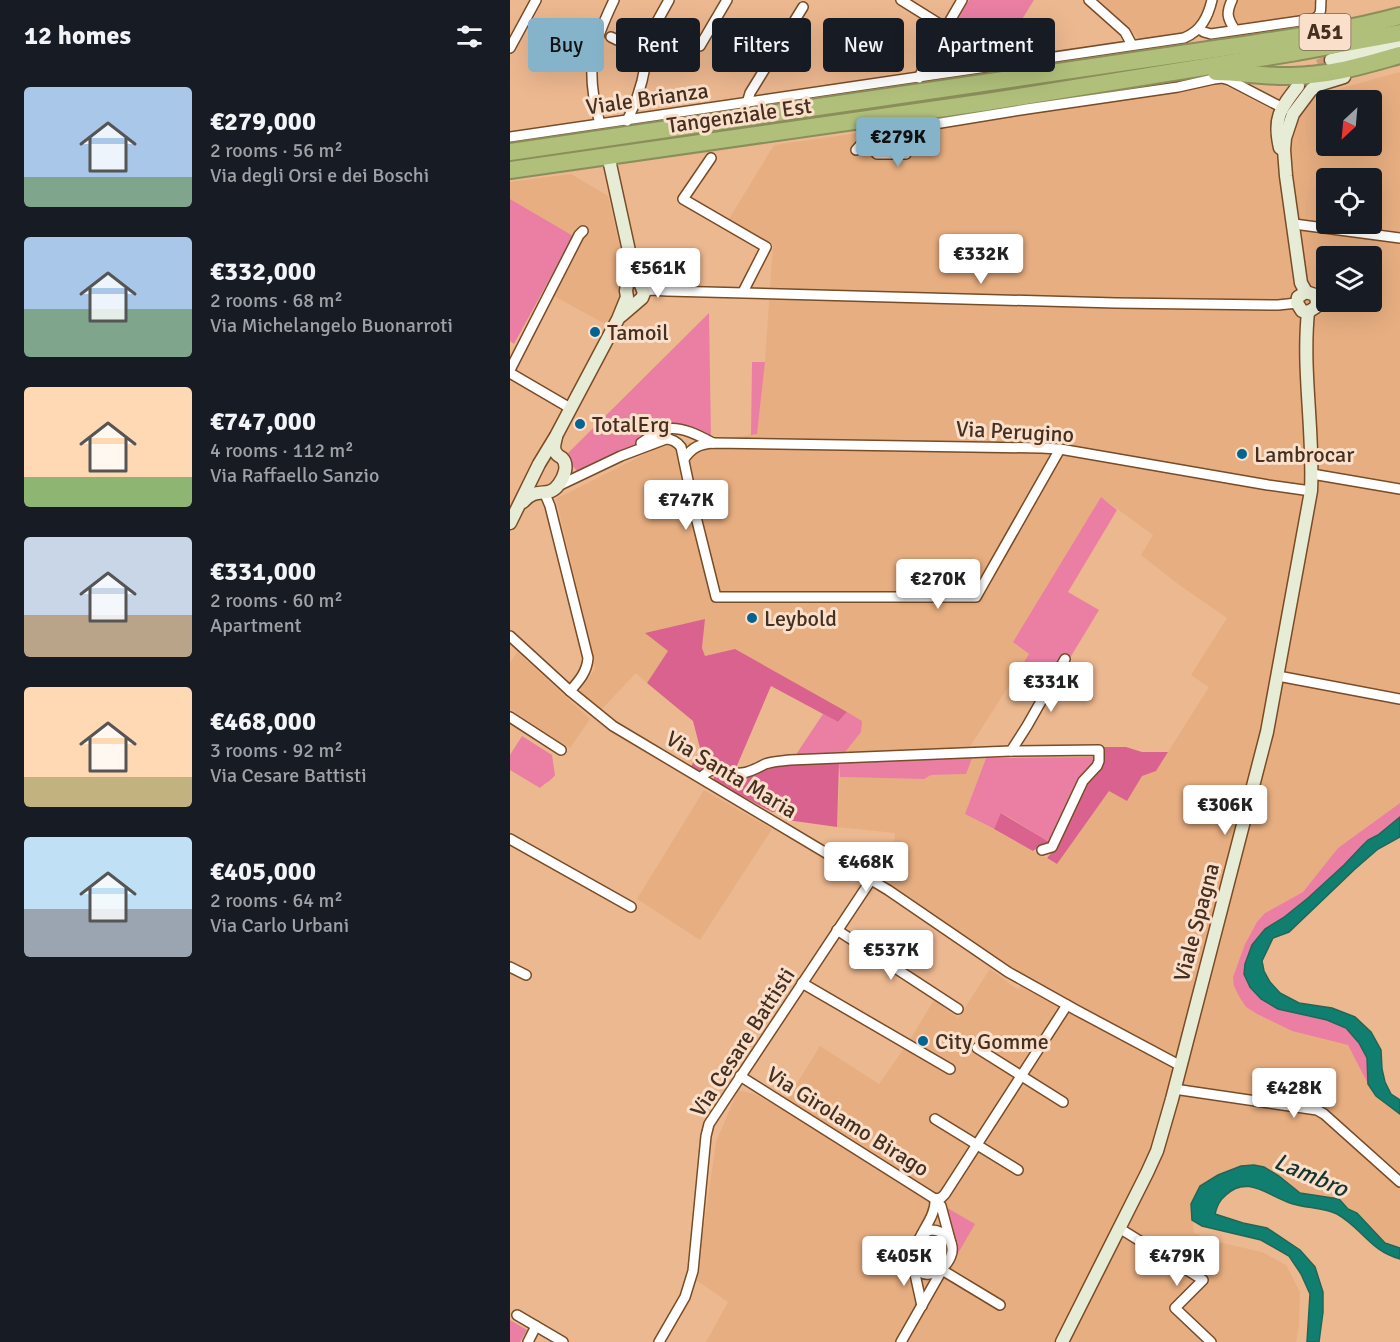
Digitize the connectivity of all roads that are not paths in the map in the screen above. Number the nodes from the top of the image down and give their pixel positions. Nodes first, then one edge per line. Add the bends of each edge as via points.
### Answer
1 (536, 0) edge
2 (614, 0) edge
3 (669, 0) edge
4 (902, 0) edge
5 (962, 0) edge
6 (1089, 0) edge
7 (1212, 0) edge
8 (1321, 0) edge
9 (724, 1) edge
10 (1232, 1) edge
11 (803, 7) dead end
12 (1400, 9) edge
13 (1400, 16) edge
14 (659, 18) edge
15 (930, 18) edge
16 (952, 18) edge
17 (1199, 29) junction
18 (1235, 30) junction
19 (1400, 33) edge
20 (611, 38) dead end
21 (616, 40) edge
22 (1250, 44) junction
23 (1400, 44) edge
24 (1132, 45) junction
25 (700, 46) dead end
26 (510, 48) edge
27 (1400, 54) edge
28 (1331, 60) tunnel mouth
29 (1400, 62) edge
30 (644, 72) edge
31 (922, 72) edge
32 (919, 78) junction
33 (1298, 86) tunnel mouth
34 (987, 102) junction
35 (747, 103) junction
36 (1281, 107) junction
37 (1293, 114) junction
38 (599, 120) dead end
39 (627, 121) junction
40 (905, 134) junction
41 (510, 137) edge
42 (864, 141) junction
43 (856, 150) dead end
44 (510, 152) edge
45 (711, 158) dead end
46 (610, 164) dead end
47 (510, 170) edge
48 (1286, 176) junction
49 (1294, 224) junction
50 (583, 231) dead end
51 (1400, 238) edge
52 (743, 292) junction
53 (1306, 292) junction
54 (636, 294) junction
55 (1297, 303) junction
56 (1308, 312) junction
57 (510, 371) edge
58 (570, 408) junction
59 (556, 436) junction
60 (713, 443) junction
61 (1060, 449) junction
62 (557, 454) junction
63 (621, 456) junction
64 (544, 457) junction
65 (684, 459) junction
66 (565, 467) junction
67 (1312, 474) junction
68 (579, 475) junction
69 (532, 478) junction
70 (558, 486) junction
71 (1400, 489) edge
72 (1311, 491) junction
73 (542, 493) junction
74 (519, 507) junction
75 (510, 523) edge
76 (510, 636) edge
77 (1065, 659) dead end
78 (1278, 676) junction
79 (570, 691) junction
80 (1400, 699) edge
81 (510, 717) edge
82 (561, 750) dead end
83 (1011, 752) junction
84 (701, 778) junction
85 (510, 839) edge
86 (1042, 850) dead end
87 (872, 880) junction
88 (632, 907) dead end
89 (837, 930) junction
90 (510, 967) edge
91 (526, 975) dead end
92 (802, 983) junction
93 (1067, 1005) junction
94 (958, 1009) dead end
95 (977, 1048) dead end
96 (1181, 1066) junction
97 (950, 1069) dead end
98 (740, 1076) junction
99 (1021, 1076) junction
100 (1174, 1089) junction
101 (1063, 1102) dead end
102 (935, 1119) dead end
103 (976, 1144) junction
104 (1018, 1170) dead end
105 (1400, 1182) edge
106 (935, 1199) junction
107 (1119, 1228) junction
108 (922, 1234) junction
109 (951, 1243) junction
110 (914, 1264) junction
111 (942, 1270) junction
112 (1000, 1305) dead end
113 (922, 1306) junction
114 (517, 1316) dead end
115 (536, 1326) junction
116 (528, 1342) edge
117 (563, 1342) edge
118 (659, 1342) edge
119 (901, 1342) edge
120 (1062, 1342) edge
121 (1211, 1342) edge

1 - 26 street
2 - 38 street via 599,32 592,60
3 - 14 street
4 - 15 street
5 - 16 street
6 - 24 street via 1125,32
7 - 10 street
7 - 17 street
8 - 18 street, Viale Brianza via 1321,12 1314,19
9 - 25 street
10 - 18 street via 1228,14
11 - 35 street
12 - 22 highway
13 - 22 highway, Tangenziale Est / A51
17 - 18 street, Viale Brianza via 1211,34
17 - 24 street, Viale Brianza via 1184,38
19 - 34 highway, Tangenziale Est / A51
20 - 21 street
22 - 44 highway, Tangenziale Est / A51
23 - 28 street
24 - 32 street, Viale Brianza
27 - 34 highway via 1316,75 1207,72
29 - 37 street, Viale Spagna via 1318,85
30 - 39 street
31 - 32 street
32 - 35 street, Viale Brianza
33 - 36 street
34 - 47 highway, Tangenziale Est / A51
35 - 39 street, Viale Brianza
36 - 37 street
36 - 40 street via 1229,80 1214,79 910,128
36 - 48 street, Viale Spagna via 1278,138
37 - 48 street, Viale Spagna via 1285,138
39 - 41 street, Viale Brianza
40 - 42 street
40 - 42 street via 906,154 877,154
42 - 43 street
45 - 52 street via 684,199 766,248
46 - 54 street via 635,269
48 - 49 street, Viale Spagna
49 - 51 street
49 - 53 street, Viale Spagna via 1301,283
50 - 57 street
52 - 54 street
52 - 55 street via 1116,303
53 - 55 street via 1300,294
53 - 56 street, Viale Spagna via 1315,295 1317,301 1314,310
54 - 58 street via 618,319
55 - 56 street via 1299,309
56 - 67 street, Viale Spagna via 1305,336
57 - 58 street
58 - 59 street
59 - 62 street
59 - 64 street
60 - 61 street, Via Perugino
60 - 63 street, Via Perugino via 690,432 665,429
60 - 65 street, Via Perugino via 695,447
61 - 65 street via 976,597 716,597
61 - 72 street, Via Perugino
62 - 64 street
62 - 66 street
63 - 65 street, Via Perugino via 666,439 677,442
63 - 68 street, Via Perugino
64 - 69 street
66 - 68 street
66 - 70 street
67 - 71 street
67 - 72 street, Viale Spagna
68 - 70 street, Via Perugino
69 - 73 street via 533,487
69 - 74 street
70 - 73 street
72 - 78 street, Viale Spagna
73 - 74 street via 528,496
73 - 79 street via 550,506 588,658 585,673
74 - 75 street
76 - 79 street, Via Santa Maria
77 - 83 street
78 - 80 street
78 - 96 street, Viale Spagna
79 - 84 street, Via Santa Maria via 613,726
81 - 82 street
83 - 84 street via 789,760 743,773 711,770
83 - 86 street via 1099,750 1099,761 1083,781 1052,847
84 - 87 street, Via Santa Maria
85 - 88 street
87 - 89 street, Via Cesare Battisti
87 - 93 street, Via Santa Maria via 999,967
89 - 92 street, Via Cesare Battisti
89 - 94 street
90 - 91 street
92 - 97 street
92 - 98 street, Via Cesare Battisti
93 - 96 street, Via Santa Maria
93 - 99 street
95 - 99 street
96 - 100 street, Viale Spagna
98 - 106 street, Via Girolamo Birago
98 - 118 street, Via Cesare Battisti via 709,1124 693,1271 684,1297
99 - 101 street
99 - 103 street
100 - 105 street via 1317,1110
100 - 107 street, Viale Spagna via 1157,1151
102 - 103 street
103 - 104 street
103 - 106 street via 945,1194
106 - 108 street, Via Girolamo Birago via 936,1205
106 - 109 street, Via Girolamo Birago via 941,1206
107 - 120 street, Viale Spagna
107 - 121 street via 1203,1280 1175,1308
108 - 109 street via 940,1232
108 - 110 street via 911,1253
109 - 111 street via 950,1256
110 - 111 street via 926,1274
110 - 113 street
111 - 112 street
111 - 113 street
113 - 119 street
114 - 115 street
115 - 116 street
115 - 117 street

